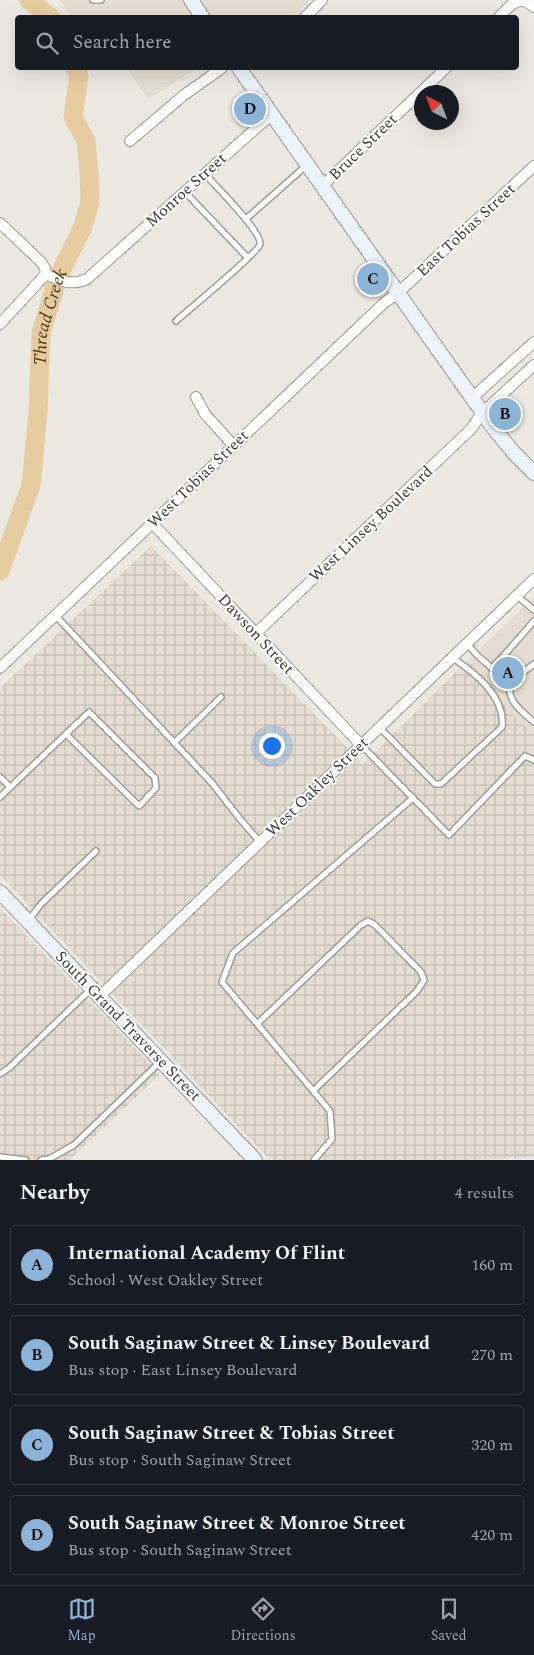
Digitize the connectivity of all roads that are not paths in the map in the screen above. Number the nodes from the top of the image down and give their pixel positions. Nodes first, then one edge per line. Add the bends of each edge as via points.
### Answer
1 (93, 0) edge
2 (101, 0) edge
3 (191, 0) edge
4 (322, 0) edge
5 (522, 0) edge
6 (534, 7) edge
7 (202, 15) edge
8 (307, 15) edge
9 (501, 15) edge
10 (219, 70) edge
11 (245, 70) edge
12 (444, 70) edge
13 (272, 114) junction
14 (130, 141) dead end
15 (308, 164) junction
16 (534, 166) edge
17 (204, 173) junction
18 (324, 185) junction
19 (185, 192) junction
20 (246, 219) junction
21 (0, 223) edge
22 (248, 258) junction
23 (46, 274) junction
24 (398, 293) junction
25 (176, 321) dead end
26 (0, 324) edge
27 (534, 342) edge
28 (534, 366) edge
29 (196, 397) dead end
30 (472, 398) junction
31 (483, 412) junction
32 (233, 445) junction
33 (534, 473) edge
34 (152, 522) junction
35 (534, 578) edge
36 (516, 595) junction
37 (534, 610) edge
38 (56, 616) junction
39 (534, 621) edge
40 (256, 633) junction
41 (466, 644) junction
42 (453, 658) junction
43 (534, 664) edge
44 (0, 668) edge
45 (492, 668) junction
46 (510, 683) junction
47 (222, 697) dead end
48 (534, 722) edge
49 (379, 728) junction
50 (66, 734) junction
51 (174, 743) junction
52 (361, 745) junction
53 (534, 760) edge
54 (0, 777) edge
55 (10, 787) junction
56 (0, 797) edge
57 (413, 798) junction
58 (260, 842) junction
59 (96, 851) dead end
60 (0, 892) edge
61 (28, 922) junction
62 (96, 992) junction
63 (257, 1024) junction
64 (161, 1061) junction
65 (0, 1074) edge
66 (312, 1091) junction
67 (0, 1157) edge
68 (26, 1160) edge
69 (41, 1160) edge
70 (255, 1160) edge
71 (314, 1160) edge

1 - 2 lane
3 - 7 main road
4 - 8 street
5 - 6 street
5 - 9 street via 512,4
10 - 14 street
11 - 13 main road
12 - 18 street, Bruce Street
13 - 15 main road
13 - 17 street, Monroe Street
15 - 18 main road
15 - 20 lane
16 - 24 street, East Tobias Street
17 - 19 street, Monroe Street
17 - 20 lane
18 - 24 main road
19 - 22 lane
19 - 23 street, Monroe Street via 87,279 79,283 65,283
20 - 22 lane via 261,243
21 - 23 street via 41,262
22 - 25 lane
23 - 26 street
24 - 30 main road
24 - 32 street, West Tobias Street
27 - 30 street
28 - 31 street, West Linsey Boulevard
29 - 32 street via 205,414
30 - 31 main road
31 - 33 main road
31 - 40 street, West Linsey Boulevard via 471,429
32 - 34 street, West Tobias Street
34 - 38 street, West Tobias Street
34 - 40 street, Dawson Street
35 - 36 street, West Oakley Street
36 - 37 lane
36 - 41 street, West Oakley Street
38 - 44 street, West Tobias Street
38 - 51 lane
39 - 45 lane
40 - 52 street, Dawson Street
41 - 42 street, West Oakley Street
41 - 45 lane
42 - 49 street, West Oakley Street
42 - 49 lane via 486,685 499,707 502,727 441,784 435,784
43 - 46 lane
45 - 46 lane
46 - 48 lane via 509,691 516,707
47 - 51 lane
49 - 52 street, West Oakley Street
50 - 50 lane via 89,712 155,778 156,788 138,806
50 - 55 lane
51 - 58 lane
52 - 57 lane
52 - 58 street, West Oakley Street
53 - 57 lane via 525,756 449,835
54 - 55 lane
55 - 56 lane
57 - 63 lane via 233,953 222,982
58 - 62 street, West Oakley Street
59 - 61 lane via 40,904
60 - 61 main road, South Grand Traverse Street
61 - 62 main road, South Grand Traverse Street
62 - 64 main road, South Grand Traverse Street
62 - 65 lane
63 - 66 lane
63 - 66 lane via 368,921 421,972 424,980 417,991
64 - 69 lane via 74,1145
64 - 70 main road, South Grand Traverse Street
66 - 71 lane via 330,1111 332,1138
67 - 68 lane

